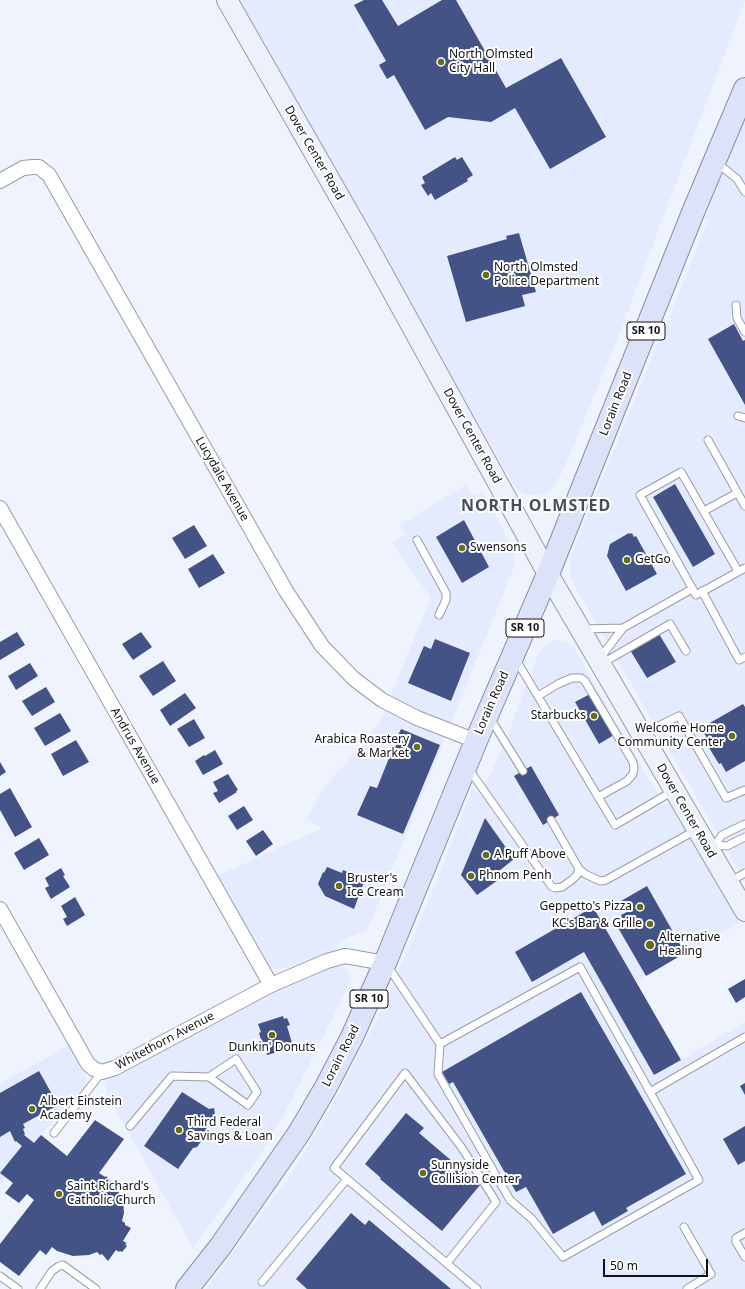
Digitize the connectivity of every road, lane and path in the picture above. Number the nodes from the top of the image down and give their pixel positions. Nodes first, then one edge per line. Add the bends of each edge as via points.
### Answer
1 (227, 0) edge
2 (745, 89) edge
3 (715, 161) junction
4 (0, 181) edge
5 (745, 192) edge
6 (736, 305) dead end
7 (745, 332) edge
8 (708, 440) dead end
9 (738, 493) junction
10 (745, 506) edge
11 (0, 508) edge
12 (704, 511) junction
13 (417, 540) dead end
14 (742, 570) edge
15 (548, 574) junction
16 (692, 589) junction
17 (702, 591) junction
18 (439, 615) dead end
19 (623, 628) junction
20 (580, 629) junction
21 (686, 651) dead end
22 (513, 654) junction
23 (745, 657) edge
24 (599, 662) junction
25 (538, 696) junction
26 (487, 714) junction
27 (642, 734) junction
28 (476, 740) junction
29 (466, 765) junction
30 (523, 771) dead end
31 (674, 790) junction
32 (745, 790) edge
33 (598, 797) junction
34 (552, 820) dead end
35 (745, 824) edge
36 (698, 830) junction
37 (745, 837) edge
38 (712, 847) junction
39 (579, 869) junction
40 (737, 878) edge
41 (0, 909) edge
42 (745, 911) edge
43 (386, 963) junction
44 (271, 984) junction
45 (745, 1037) edge
46 (440, 1044) junction
47 (102, 1072) junction
48 (208, 1077) junction
49 (650, 1092) junction
50 (130, 1126) dead end
51 (54, 1133) dead end
52 (347, 1179) junction
53 (684, 1228) dead end
54 (745, 1233) edge
55 (745, 1257) edge
56 (447, 1263) junction
57 (0, 1276) edge
58 (262, 1282) dead end
59 (18, 1289) edge
60 (40, 1289) edge
61 (96, 1289) edge
62 (187, 1289) edge
63 (477, 1289) edge
64 (686, 1289) edge

1 - 15 street, Dover Center Road via 367,245
2 - 3 main road, Lorain Road / SR 10 via 738,113
3 - 5 lane via 737,179
3 - 15 main road, Lorain Road / SR 10
4 - 28 street, Lucydale Avenue via 23,168 39,167 49,175 282,584 322,646 354,678 382,700 417,718
6 - 7 lane via 737,318
8 - 9 lane
9 - 10 lane
9 - 12 lane
11 - 44 street, Andrus Avenue
12 - 14 lane
12 - 16 lane via 681,472 640,495
13 - 18 lane via 446,592 446,600
14 - 17 lane
15 - 20 street, Dover Center Road
15 - 22 main road, Lorain Road / SR 10
16 - 17 lane via 696,595
16 - 19 lane
17 - 23 lane via 739,660
19 - 20 lane
19 - 24 lane
20 - 24 street, Dover Center Road
21 - 24 lane via 670,624
22 - 25 lane
22 - 26 main road, Lorain Road / SR 10
24 - 27 street, Dover Center Road
25 - 33 lane
25 - 33 lane via 572,678 581,678 585,681 633,762 634,768 634,774 627,781
26 - 28 main road, Lorain Road / SR 10
26 - 30 lane
27 - 31 street, Dover Center Road
27 - 32 lane via 679,716 726,798
28 - 29 main road, Lorain Road / SR 10
29 - 39 lane via 552,887 562,887 577,875
29 - 43 main road, Lorain Road / SR 10
31 - 33 lane via 615,825
31 - 36 street, Dover Center Road
34 - 39 lane
35 - 38 lane via 722,835
36 - 38 street, Dover Center Road
36 - 39 lane via 606,880 600,881
37 - 38 lane via 727,846
38 - 40 street, Dover Center Road
40 - 42 street, Dover Center Road
41 - 47 street, Whitethorn Avenue via 88,1064
43 - 44 street, Whitethorn Avenue via 345,956
43 - 46 lane
43 - 62 main road, Lorain Road / SR 10 via 352,1037 299,1133 220,1247
44 - 47 street, Whitethorn Avenue via 115,1068
45 - 49 lane
46 - 49 lane via 580,967
46 - 49 lane via 438,1074 506,1194 532,1219 562,1257 699,1180
47 - 51 lane
48 - 48 lane via 248,1105 257,1092 236,1059
48 - 50 lane via 172,1076
52 - 56 lane
52 - 56 lane via 334,1168 405,1073 462,1148 496,1202
52 - 58 lane
53 - 64 lane via 711,1274
54 - 55 lane via 736,1238
56 - 63 lane
57 - 59 lane
60 - 61 lane via 52,1271 63,1265

